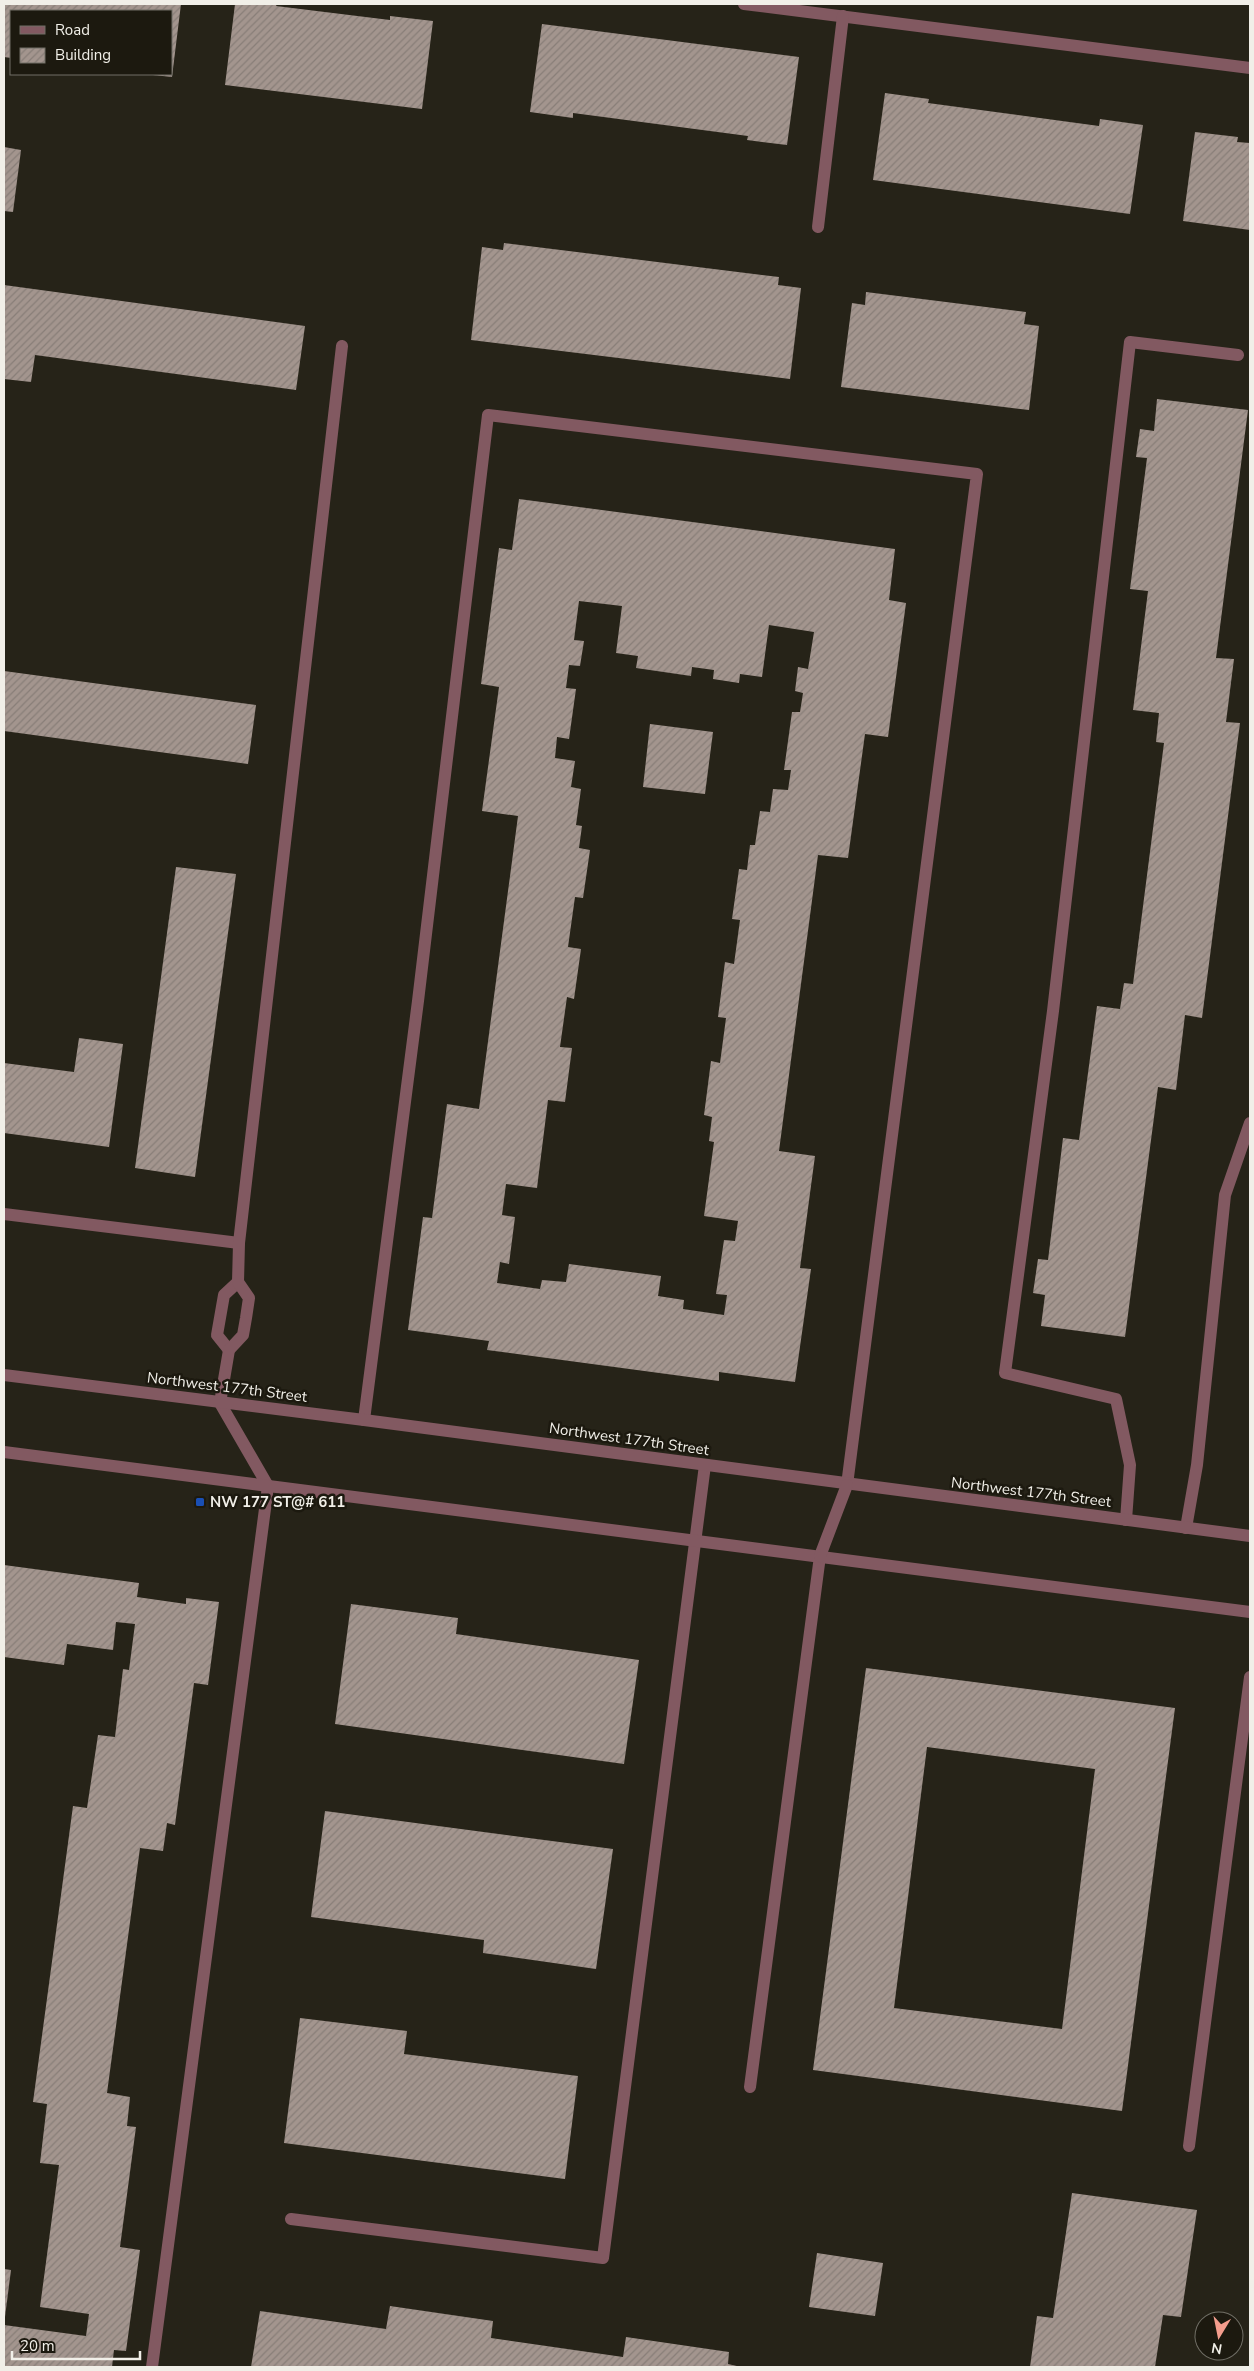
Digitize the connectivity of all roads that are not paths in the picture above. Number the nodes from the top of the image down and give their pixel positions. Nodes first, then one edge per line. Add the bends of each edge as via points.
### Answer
1 (744, 4) edge
2 (842, 16) junction
3 (1250, 68) edge
4 (818, 227) dead end
5 (342, 346) dead end
6 (1238, 355) dead end
7 (1250, 1123) edge
8 (4, 1214) edge
9 (239, 1243) junction
10 (238, 1282) junction
11 (229, 1350) junction
12 (4, 1375) edge
13 (220, 1403) junction
14 (364, 1420) junction
15 (4, 1452) edge
16 (705, 1465) junction
17 (847, 1485) junction
18 (268, 1486) junction
19 (1126, 1520) junction
20 (1186, 1528) junction
21 (1250, 1536) edge
22 (695, 1541) junction
23 (820, 1556) junction
24 (1250, 1612) edge
25 (1250, 1677) edge
26 (750, 2087) dead end
27 (1189, 2146) dead end
28 (291, 2219) dead end
29 (152, 2367) edge

1 - 2 street
2 - 3 street
2 - 4 street
5 - 9 street
6 - 19 street via 1130,342 1055,991 1005,1373 1116,1399 1130,1465
7 - 20 street via 1225,1195 1197,1465
8 - 9 street
9 - 10 street
10 - 11 street via 248,1298 246,1318 243,1335
10 - 11 street via 224,1295 217,1335
11 - 13 street
12 - 13 street, Northwest 177th Street
13 - 14 street, Northwest 177th Street
13 - 18 street
14 - 16 street, Northwest 177th Street
14 - 17 street via 422,971 488,415 978,474
15 - 18 street
16 - 17 street, Northwest 177th Street
16 - 22 street
17 - 19 street, Northwest 177th Street
17 - 23 street
18 - 22 street
18 - 29 street
19 - 20 street, Northwest 177th Street
20 - 21 street, Northwest 177th Street
22 - 23 street
22 - 28 street via 603,2258
23 - 24 street
23 - 26 street
25 - 27 street

